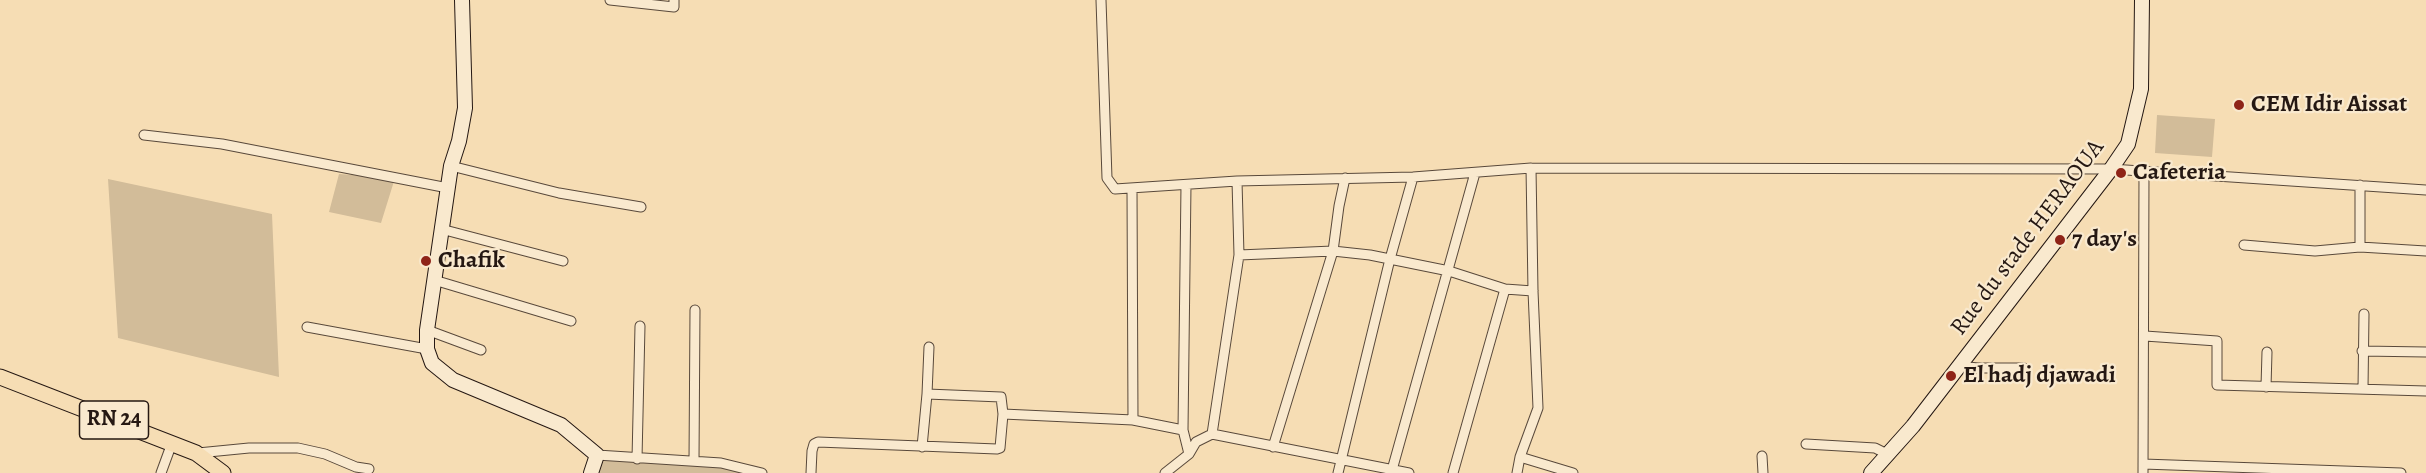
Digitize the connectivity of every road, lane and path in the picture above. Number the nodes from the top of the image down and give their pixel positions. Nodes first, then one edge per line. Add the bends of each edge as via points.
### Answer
1 (462, 0) edge
2 (610, 0) edge
3 (674, 0) edge
4 (1101, 0) edge
5 (2142, 0) edge
6 (144, 135) dead end
7 (451, 166) junction
8 (1531, 168) junction
9 (2111, 169) junction
10 (2145, 172) junction
11 (1474, 173) junction
12 (1413, 177) junction
13 (1345, 178) junction
14 (1238, 181) junction
15 (1185, 185) junction
16 (2360, 185) junction
17 (448, 188) junction
18 (1132, 189) junction
19 (2426, 190) edge
20 (640, 207) dead end
21 (441, 229) junction
22 (2244, 245) dead end
23 (2360, 247) junction
24 (1333, 251) junction
25 (2426, 251) edge
26 (1239, 255) junction
27 (1390, 259) junction
28 (563, 261) dead end
29 (1449, 271) junction
30 (434, 280) junction
31 (1505, 289) junction
32 (1533, 291) junction
33 (695, 310) dead end
34 (2364, 314) dead end
35 (571, 321) dead end
36 (640, 326) dead end
37 (307, 327) dead end
38 (427, 330) junction
39 (2145, 336) junction
40 (929, 348) dead end
41 (427, 349) junction
42 (481, 350) dead end
43 (2362, 351) junction
44 (2267, 352) dead end
45 (2426, 352) edge
46 (1959, 366) junction
47 (2024, 368) dead end
48 (0, 376) edge
49 (2266, 387) junction
50 (2363, 389) junction
51 (2426, 391) edge
52 (927, 394) junction
53 (1003, 414) junction
54 (1133, 420) junction
55 (1184, 430) junction
56 (1212, 434) junction
57 (172, 443) junction
58 (1806, 444) dead end
59 (922, 447) junction
60 (1273, 447) junction
61 (196, 453) junction
62 (1189, 454) junction
63 (1887, 454) junction
64 (597, 455) junction
65 (1762, 456) dead end
66 (1520, 457) junction
67 (637, 459) junction
68 (694, 460) junction
69 (1340, 461) junction
70 (1175, 465) junction
71 (369, 469) dead end
72 (2143, 469) edge
73 (1392, 470) junction
74 (2297, 471) edge
75 (160, 473) edge
76 (223, 473) edge
77 (591, 473) edge
78 (762, 473) edge
79 (811, 473) edge
80 (1165, 473) edge
81 (1182, 473) edge
82 (1338, 473) edge
83 (1409, 473) edge
84 (1453, 473) edge
85 (1517, 473) edge
86 (1573, 473) edge
87 (1763, 473) edge
88 (1871, 473) edge
89 (2401, 473) edge

1 - 7 street via 465,108
2 - 3 street via 674,7
4 - 18 street via 1107,178 1115,189
5 - 9 street, Rue du stade HERAOUA via 2141,89 2128,144
6 - 17 street via 222,144
7 - 17 street
7 - 20 street via 570,196
8 - 9 street
8 - 11 street
8 - 32 street
9 - 10 street
9 - 46 street, Rue du stade HERAOUA
10 - 16 street
10 - 39 street
11 - 12 street
11 - 29 street
12 - 13 street
12 - 27 street
13 - 14 street
13 - 24 street
14 - 15 street
14 - 26 street
15 - 18 street
15 - 55 street
16 - 19 street
16 - 23 street
17 - 21 street
18 - 54 street
21 - 28 street
21 - 30 street
22 - 23 street via 2315,251
23 - 25 street
24 - 26 street
24 - 27 street
24 - 60 street
26 - 56 street
27 - 29 street
27 - 69 street
29 - 31 street
29 - 73 street
30 - 35 street
30 - 38 street
31 - 32 street
31 - 84 street
32 - 66 street via 1538,408
33 - 68 street
34 - 43 street
36 - 67 street
37 - 41 street
38 - 41 street
38 - 42 street
39 - 49 street via 2217,341 2217,385
39 - 72 street
40 - 52 street
41 - 64 street via 432,363 453,380 561,425
43 - 45 street
43 - 50 street
44 - 49 street
46 - 47 street
46 - 63 street, Rue du stade HERAOUA
48 - 57 main road, RN 24
49 - 50 street
50 - 51 street
52 - 53 street via 1000,397
52 - 59 street
53 - 54 street
53 - 59 street via 1000,448
54 - 55 street
55 - 62 street
56 - 60 street
56 - 62 street via 1197,442
57 - 61 main road, RN 24
57 - 75 street
58 - 63 street via 1875,448
59 - 79 street via 818,442 812,451
60 - 69 street
61 - 71 street via 298,448
61 - 76 main road, RN 24
62 - 70 street
63 - 88 street, Rue du stade HERAOUA
64 - 67 street
64 - 77 street
65 - 87 street
66 - 85 street
66 - 86 street
67 - 68 street
68 - 78 street
69 - 73 street
69 - 82 street
70 - 80 street
70 - 81 street
72 - 74 street
73 - 83 street
74 - 89 street

